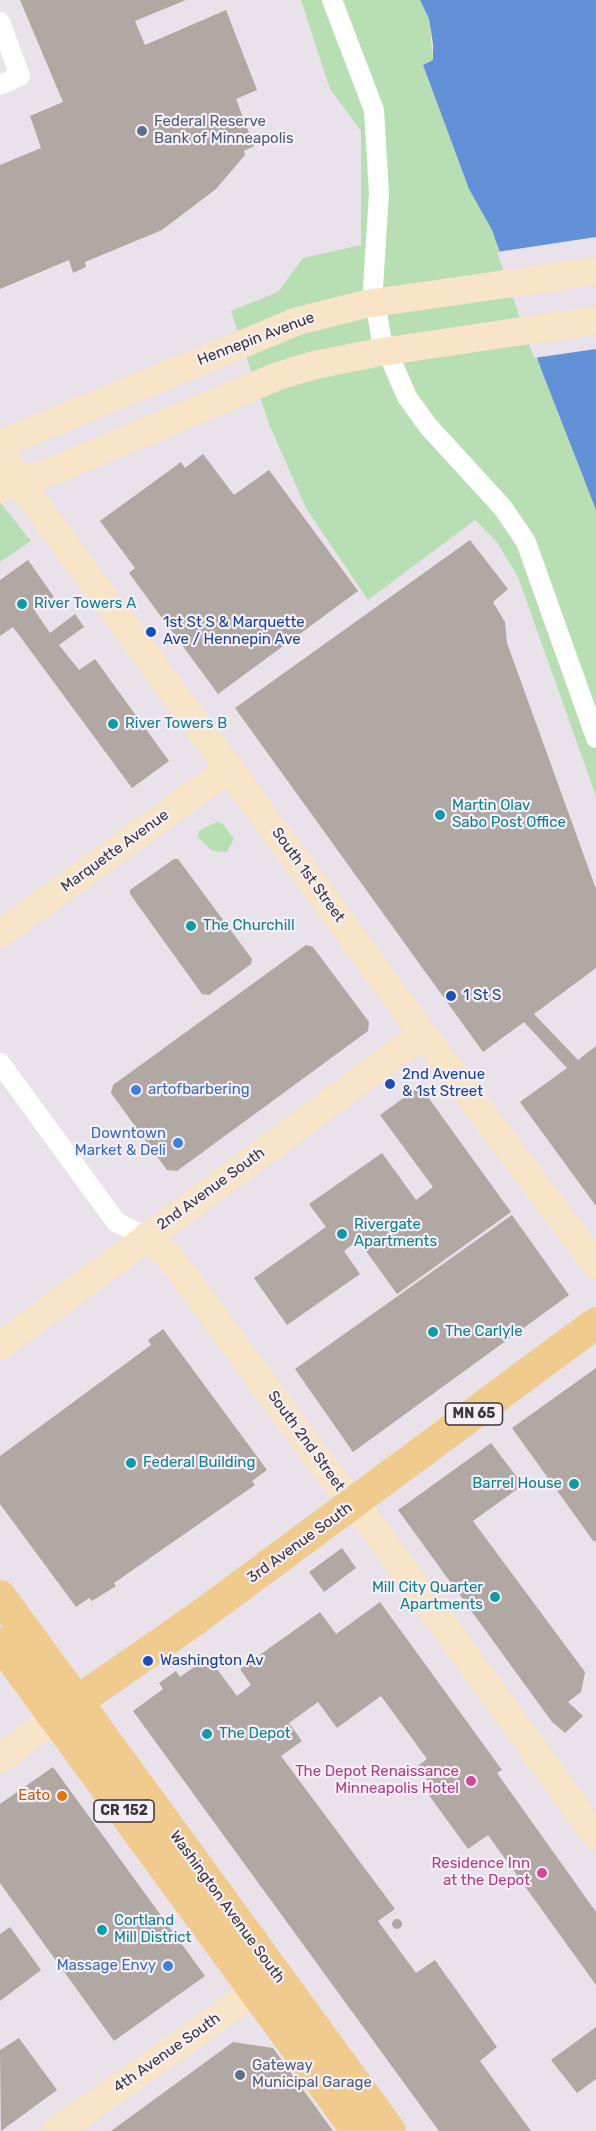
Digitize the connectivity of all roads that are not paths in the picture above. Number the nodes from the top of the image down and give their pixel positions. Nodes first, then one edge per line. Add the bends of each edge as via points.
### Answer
1 (332, 0) edge
2 (0, 22) edge
3 (0, 85) edge
4 (596, 271) edge
5 (596, 320) edge
6 (0, 444) edge
7 (0, 450) edge
8 (11, 486) edge
9 (596, 738) edge
10 (230, 768) junction
11 (0, 934) edge
12 (423, 1034) junction
13 (0, 1062) edge
14 (146, 1237) junction
15 (596, 1265) edge
16 (596, 1323) edge
17 (0, 1346) edge
18 (353, 1505) junction
19 (0, 1596) edge
20 (0, 1643) edge
21 (66, 1709) junction
22 (0, 1759) edge
23 (596, 1836) edge
24 (265, 1982) junction
25 (57, 2131) edge
26 (357, 2131) edge
27 (390, 2131) edge

1 - 9 street via 374,110 379,194 373,288 381,337 407,397 428,426 503,508 525,542
2 - 3 street via 20,76
4 - 6 street, Hennepin Avenue via 342,309 298,321
5 - 8 street via 343,358 278,376
7 - 8 street, South 1st Street
8 - 10 street, South 1st Street
10 - 11 street, Marquette Avenue
10 - 12 street, South 1st Street
12 - 14 street, 2nd Avenue South
12 - 15 street, South 1st Street
13 - 14 street, South 2nd Street via 116,1222
14 - 17 street, 2nd Avenue South
14 - 18 street, South 2nd Street via 168,1255
16 - 18 main road, 3rd Avenue South / MN 65
18 - 21 main road, 3rd Avenue South / MN 65
18 - 23 street, South 2nd Street
19 - 21 main road, Washington Avenue South / CR 152
20 - 21 main road, Washington Avenue South / CR 152
21 - 22 street, 3rd Avenue South
21 - 24 main road, Washington Avenue South / CR 152
24 - 25 street, 4th Avenue South
24 - 26 main road, Washington Avenue South / CR 152
24 - 27 main road, Washington Avenue South / CR 152

